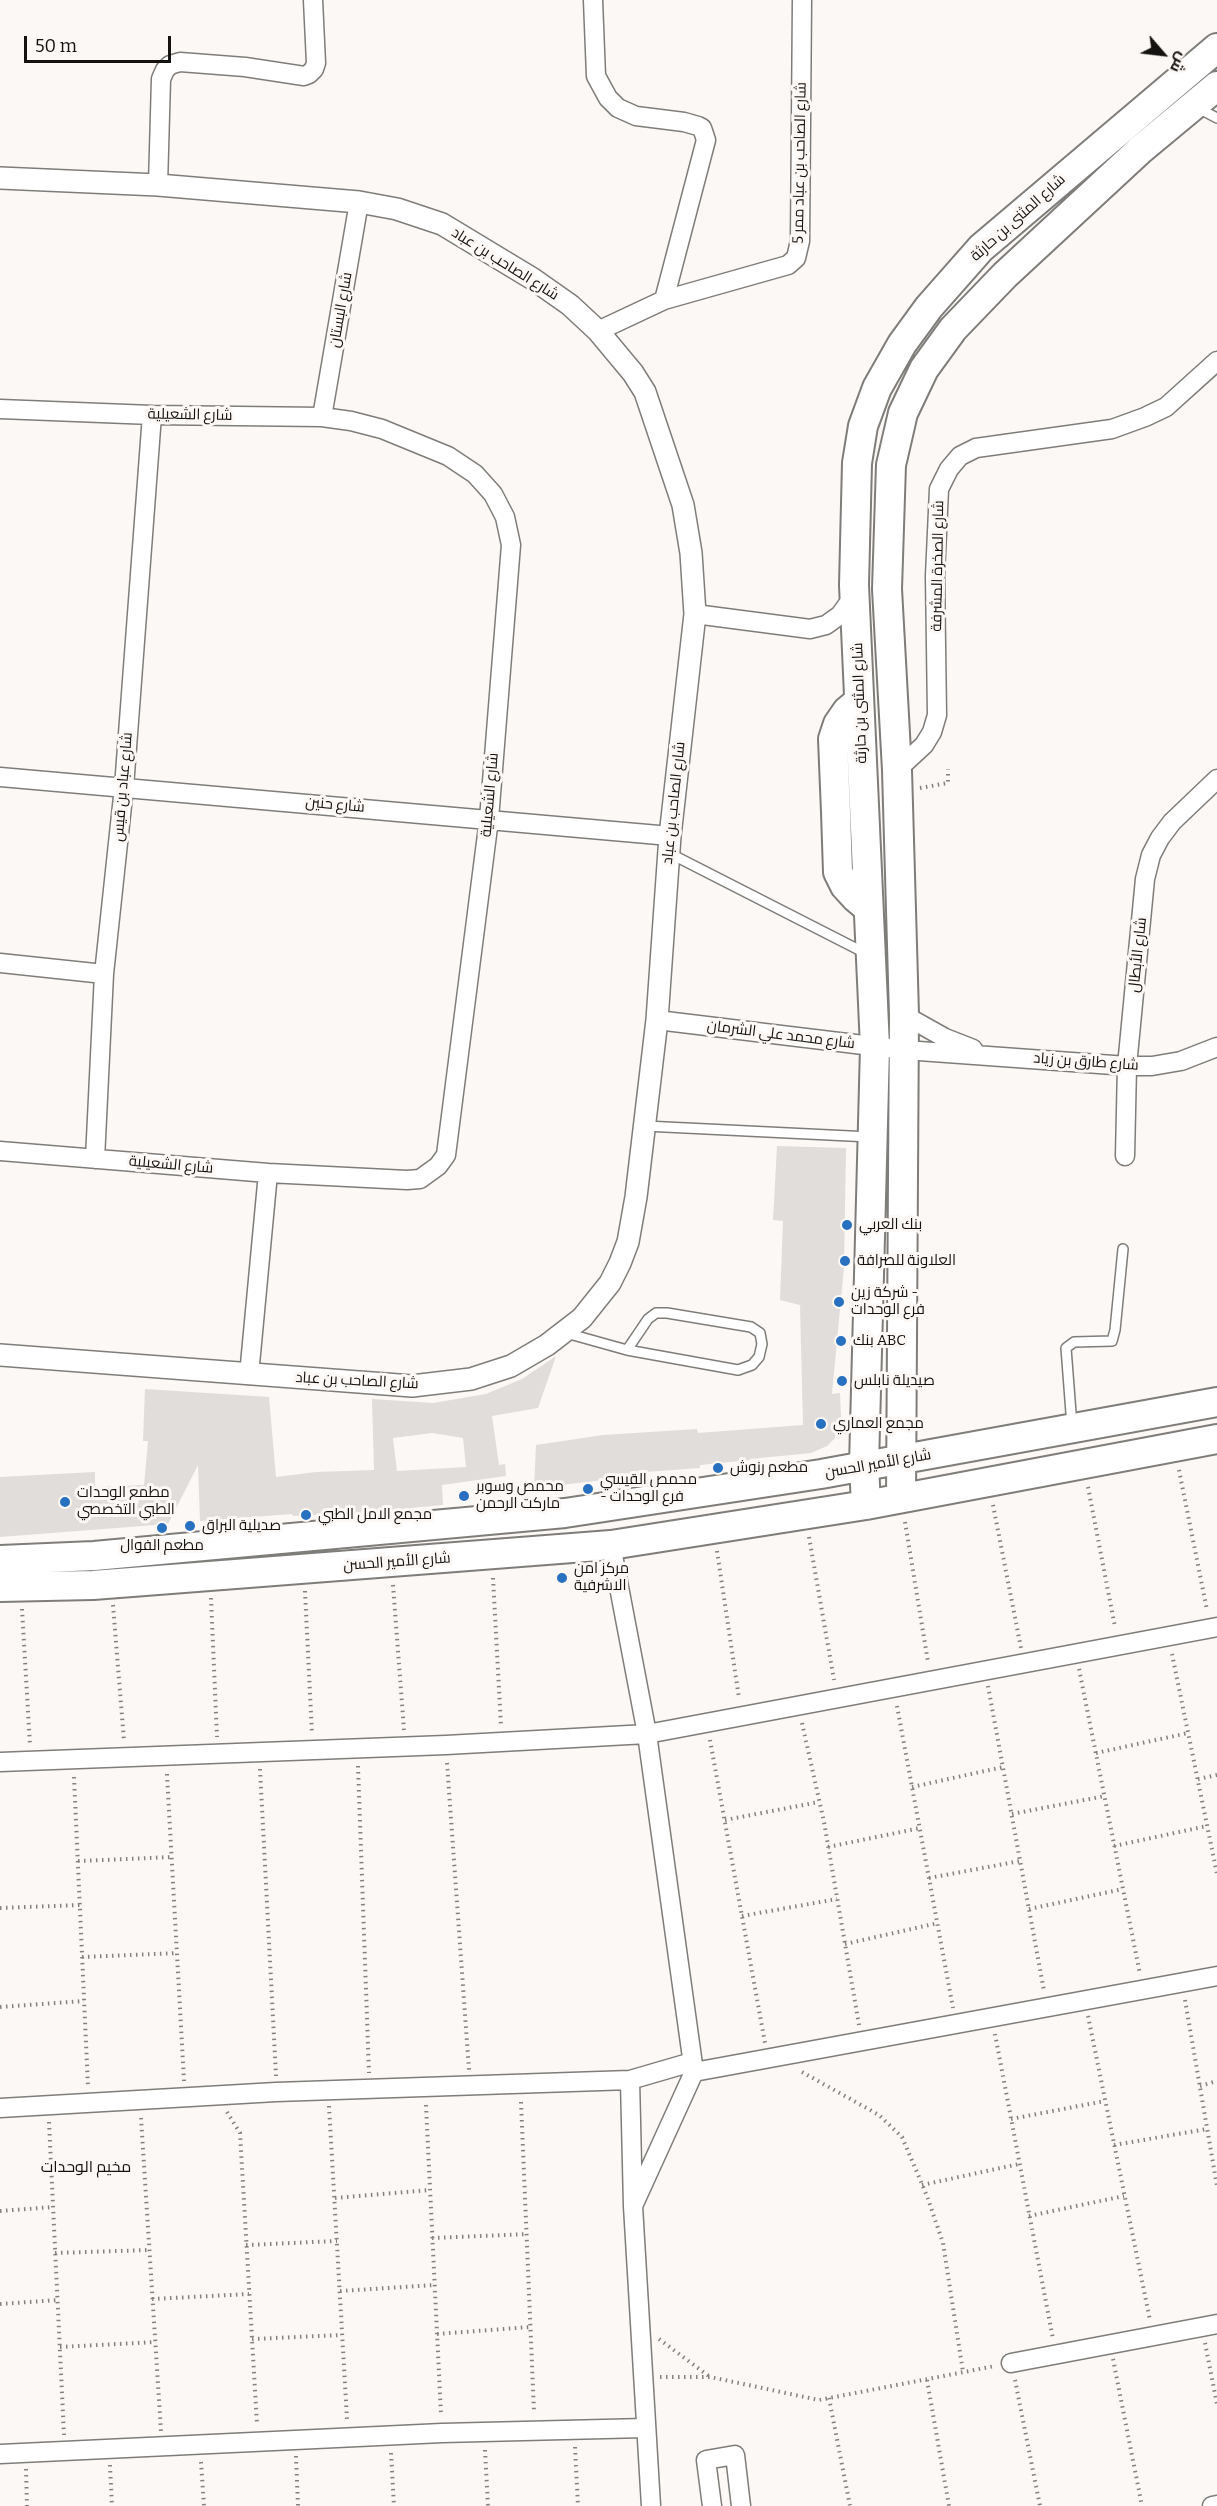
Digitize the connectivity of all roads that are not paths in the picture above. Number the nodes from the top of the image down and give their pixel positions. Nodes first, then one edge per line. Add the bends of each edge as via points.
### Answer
1 (313, 0) edge
2 (593, 0) edge
3 (802, 0) edge
4 (1217, 48) edge
5 (1217, 86) edge
6 (1205, 112) edge
7 (0, 178) edge
8 (158, 185) junction
9 (360, 202) junction
10 (981, 248) junction
11 (1005, 274) junction
12 (664, 300) junction
13 (598, 331) junction
14 (1217, 361) edge
15 (0, 409) edge
16 (152, 415) junction
17 (322, 417) junction
18 (854, 585) junction
19 (695, 614) junction
20 (897, 770) junction
21 (0, 777) edge
22 (1217, 779) edge
23 (124, 786) junction
24 (489, 819) junction
25 (669, 845) junction
26 (871, 956) junction
27 (0, 963) edge
28 (104, 974) junction
29 (904, 1015) junction
30 (657, 1020) junction
31 (874, 1047) junction
32 (1217, 1047) edge
33 (904, 1050) junction
34 (989, 1055) junction
35 (1127, 1066) junction
36 (645, 1126) junction
37 (873, 1138) junction
38 (0, 1151) edge
39 (1125, 1156) dead end
40 (95, 1159) junction
41 (268, 1173) junction
42 (1123, 1249) dead end
43 (564, 1332) junction
44 (627, 1350) junction
45 (0, 1355) edge
46 (249, 1375) junction
47 (1217, 1402) edge
48 (902, 1413) junction
49 (866, 1416) junction
50 (1072, 1429) junction
51 (1217, 1439) edge
52 (958, 1450) junction
53 (900, 1460) junction
54 (864, 1465) junction
55 (821, 1474) junction
56 (901, 1498) junction
57 (866, 1505) junction
58 (565, 1513) junction
59 (611, 1545) junction
60 (569, 1550) junction
61 (0, 1560) edge
62 (11, 1587) edge
63 (1214, 1628) edge
64 (647, 1734) junction
65 (0, 1762) edge
66 (1217, 1976) edge
67 (693, 2067) junction
68 (630, 2080) junction
69 (0, 2108) edge
70 (633, 2206) junction
71 (1209, 2325) edge
72 (1011, 2363) road end
73 (645, 2428) junction
74 (0, 2454) edge
75 (1217, 2505) edge
76 (651, 2506) edge
77 (712, 2506) edge
78 (741, 2506) edge
79 (1212, 2506) edge

1 - 8 street via 316,63 309,74 170,64 161,79
2 - 12 street via 596,76 608,98 618,108 636,116 698,126 706,140
3 - 12 street, شارع الصاحب بن عباد ممر 5 via 800,241 796,258 788,265
4 - 10 highway, شارع المثنى بن حارثة
5 - 6 highway
6 - 11 highway via 1140,150
7 - 8 street, شارع الصاحب بن عباد
8 - 9 street, شارع الصاحب بن عباد
9 - 13 street, شارع الصاحب بن عباد via 442,224 533,279
9 - 17 street, شارع البستان
10 - 11 highway
10 - 18 highway, شارع المثنى بن حارثة via 929,307 877,388 863,426 857,463
11 - 20 highway via 953,329 924,369 903,413 891,465 887,589
12 - 13 street, شارع الصاحب بن عباد ممر 5
13 - 19 street, شارع الصاحب بن عباد via 633,373 654,415 683,505
14 - 20 street, شارع الصخرة المشرفة via 1166,407 1145,417 1112,429 976,448 960,456 949,469 939,489 935,576 937,715 924,745
15 - 16 street, شارع الشعيلية
16 - 17 street, شارع الشعيلية
16 - 23 street, شارع عباد بن قيس
17 - 24 street, شارع الشعيلية via 382,429 448,456 474,474 493,494 505,517 511,545
18 - 19 street via 850,601 840,615 826,625 810,628
18 - 26 highway, شارع المثنى بن حارثة
19 - 25 street, شارع الصاحب بن عباد
20 - 29 highway
21 - 23 street, شارع حنين
22 - 35 street, شارع الأبطال via 1172,822 1151,855 1145,879
23 - 24 street, شارع حنين
23 - 28 street, شارع عباد بن قيس
24 - 25 street, شارع حنين
24 - 41 street, شارع الشعيلية via 446,1155 438,1167 420,1179
25 - 26 lane
25 - 30 street, شارع الصاحب بن عباد
26 - 31 highway, شارع المثنى بن حارثة
27 - 28 street
28 - 40 street, شارع عباد بن قيس
29 - 33 highway
29 - 34 street, شارع طارق بن زياد via 945,1038
30 - 31 street, شارع محمد علي الشرمان
30 - 36 street, شارع الصاحب بن عباد
31 - 33 street, شارع محمد علي الشرمان
31 - 37 highway, شارع المثنى بن حارثة
32 - 35 street, شارع طارق بن زياد via 1180,1061
33 - 34 street, شارع طارق بن زياد
33 - 48 highway
34 - 35 street, شارع طارق بن زياد
35 - 39 street, شارع الأبطال
36 - 37 lane
36 - 43 street, شارع الصاحب بن عباد via 633,1220 620,1263 597,1302
37 - 49 highway, شارع المثنى بن حارثة
38 - 40 street, شارع الشعيلية
40 - 41 street, شارع الشعيلية
41 - 46 street
42 - 50 lane via 1112,1341 1074,1342 1066,1348
43 - 44 lane
43 - 46 street, شارع الصاحب بن عباد via 510,1366 441,1384 383,1386
44 - 44 lane via 738,1370 752,1365 762,1344 760,1333 751,1327 667,1312 648,1319
45 - 46 street, شارع الصاحب بن عباد
47 - 50 highway, شارع الأمير الحسن
48 - 52 highway via 921,1434
48 - 53 highway
49 - 54 highway, شارع المثنى بن حارثة
49 - 55 highway via 847,1453
50 - 52 highway, شارع الأمير الحسن
51 - 56 highway, شارع الأمير الحسن
52 - 53 highway, شارع الأمير الحسن
53 - 54 highway, شارع الأمير الحسن
53 - 56 highway
54 - 55 highway, شارع الأمير الحسن
54 - 57 highway, شارع المثنى بن حارثة
55 - 58 highway, شارع الأمير الحسن
56 - 57 highway, شارع الأمير الحسن
57 - 59 highway, شارع الأمير الحسن
58 - 60 highway
58 - 61 highway, شارع الأمير الحسن via 94,1557
59 - 60 highway, شارع الأمير الحسن
59 - 64 street
60 - 62 highway, شارع الأمير الحسن
63 - 64 street
64 - 65 street
64 - 67 street
66 - 67 street via 772,2058
67 - 68 street
67 - 70 street
68 - 69 street via 276,2092
68 - 70 street
70 - 73 street
71 - 72 street
73 - 74 street via 442,2433
73 - 76 street
75 - 79 street
77 - 78 street via 706,2460 735,2455

